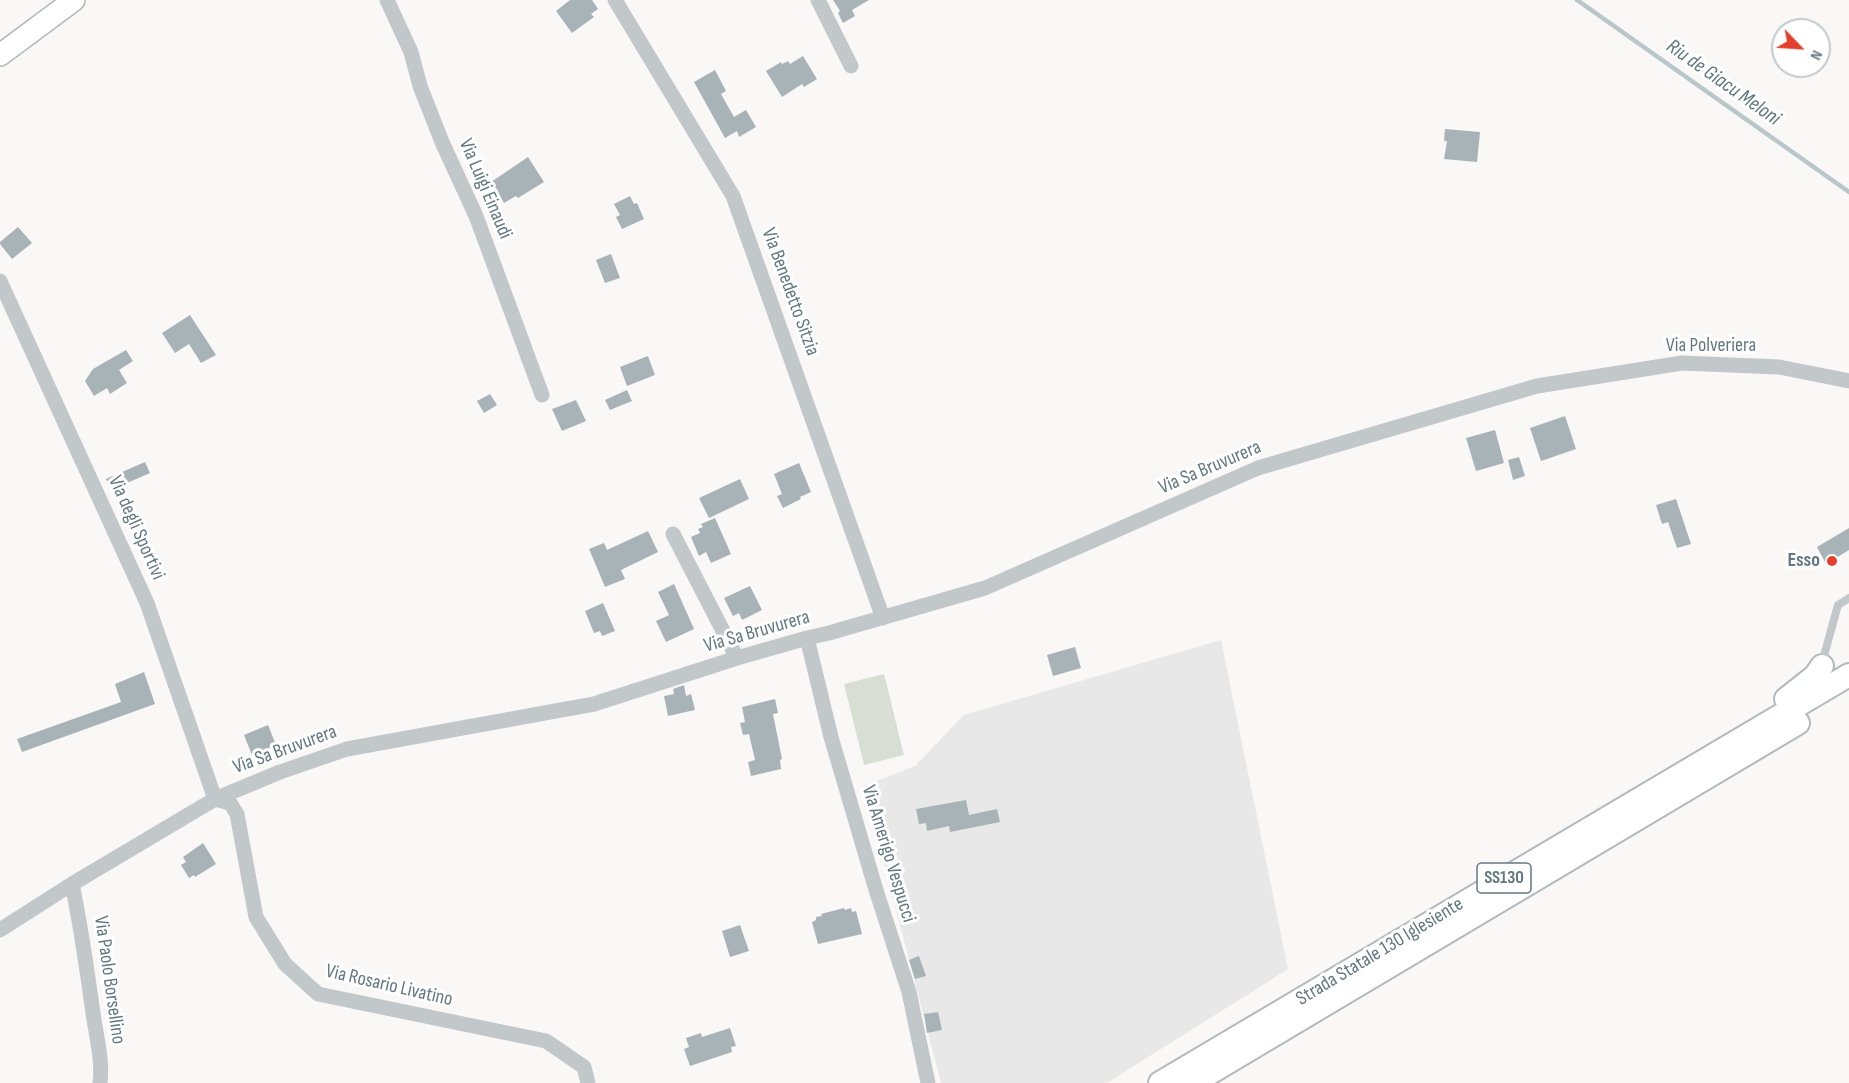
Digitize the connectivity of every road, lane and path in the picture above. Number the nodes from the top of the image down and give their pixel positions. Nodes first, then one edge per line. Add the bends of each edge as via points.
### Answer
1 (74, 0) edge
2 (387, 0) edge
3 (615, 0) edge
4 (818, 0) edge
5 (0, 55) edge
6 (851, 66) dead end
7 (0, 281) edge
8 (1849, 381) edge
9 (1536, 386) joint
10 (543, 395) dead end
11 (673, 534) dead end
12 (1849, 598) edge
13 (883, 618) junction
14 (807, 638) junction
15 (737, 658) junction
16 (1822, 666) joint
17 (1849, 675) edge
18 (1849, 693) edge
19 (1705, 760) junction
20 (215, 799) junction
21 (72, 884) junction
22 (0, 930) edge
23 (100, 1083) edge
24 (588, 1083) edge
25 (928, 1083) edge
26 (1160, 1083) edge
27 (1193, 1083) edge

1 - 5 main road
2 - 10 street, Via Luigi Einaudi via 411,52 442,142 476,216
3 - 13 street, Via Benedetto Sitzia via 734,196
4 - 6 street
7 - 20 street, Via degli Sportivi via 147,603
8 - 9 street, Via Polveriera via 1779,367 1682,363
9 - 13 street, Via Sa Bruvurera via 1258,468 985,588
11 - 15 street
12 - 16 lane via 1838,605
13 - 14 street, Via Sa Bruvurera
14 - 15 street, Via Sa Bruvurera
14 - 25 street, Via Amerigo Vespucci via 831,736 909,992
15 - 20 street, Via Sa Bruvurera via 594,704 347,749
16 - 19 main road via 1815,676
17 - 19 main road, Strada Statale 130 Iglesiente / SS130
18 - 27 main road, Strada Statale 130 Iglesiente / SS130
19 - 26 main road, Strada Statale 130 Iglesiente / SS130
20 - 21 street, Via Sa Bruvurera
20 - 24 street, Via Rosario Livatino via 230,803 237,814 256,917 285,964 318,994 546,1041 584,1067
21 - 22 street, Via Sa Bruvurera
21 - 23 street, Via Paolo Borsellino via 98,1046

